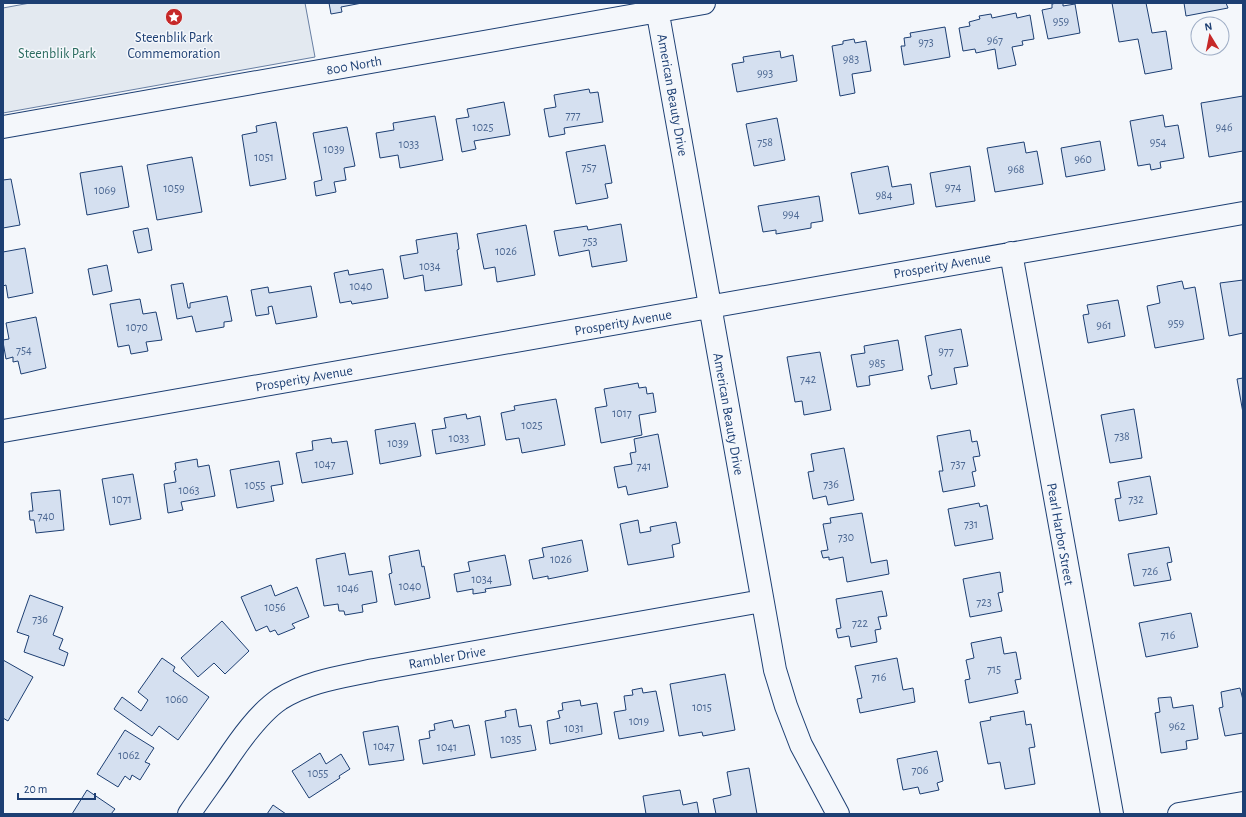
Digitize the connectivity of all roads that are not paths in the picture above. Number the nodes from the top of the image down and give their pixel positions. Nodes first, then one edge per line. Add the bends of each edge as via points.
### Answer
1 (704, 3) edge
2 (657, 7) edge
3 (3, 127) edge
4 (1243, 213) edge
5 (1011, 253) junction
6 (710, 306) junction
7 (3, 431) edge
8 (762, 601) junction
9 (1243, 803) edge
10 (189, 814) edge
11 (838, 814) edge
12 (1112, 814) edge
13 (1179, 814) edge

1 - 2 street, 800 North
2 - 3 street, 800 North
2 - 6 street, American Beauty Drive
4 - 5 street, Prosperity Avenue
5 - 6 street, Prosperity Avenue
5 - 12 street, Pearl Harbor Street
6 - 7 street, Prosperity Avenue
6 - 8 street, American Beauty Drive
8 - 10 street, Rambler Drive via 374,670 307,686 280,700 261,716 244,735
8 - 11 street, American Beauty Drive via 775,670 786,706 801,745
9 - 13 street

